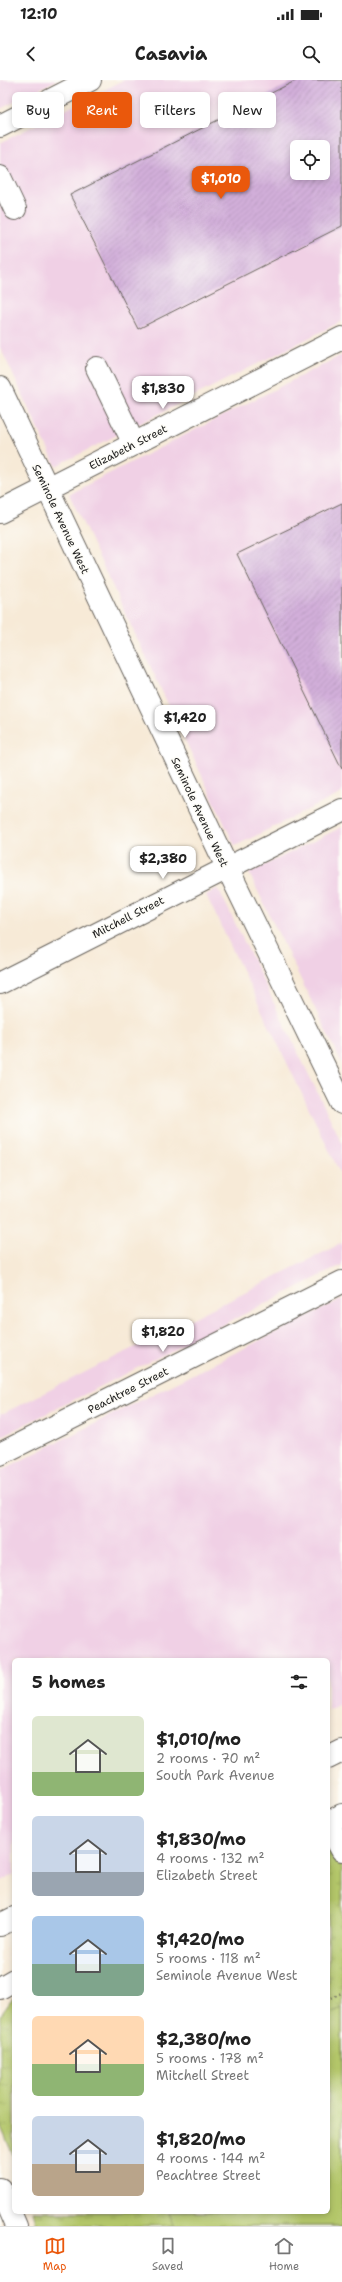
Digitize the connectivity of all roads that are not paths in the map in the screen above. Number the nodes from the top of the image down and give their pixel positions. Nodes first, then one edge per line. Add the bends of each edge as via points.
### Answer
1 (90, 80) edge
2 (0, 126) edge
3 (0, 177) edge
4 (15, 209) dead end
5 (342, 338) edge
6 (97, 368) dead end
7 (0, 388) edge
8 (134, 444) junction
9 (47, 488) junction
10 (0, 512) edge
11 (342, 810) edge
12 (227, 867) junction
13 (0, 983) edge
14 (342, 1104) edge
15 (342, 1282) edge
16 (0, 1454) edge
17 (342, 1751) edge
18 (330, 1757) edge
19 (342, 1815) edge
20 (330, 1823) edge
21 (330, 1828) edge
22 (342, 1850) edge
23 (12, 1919) edge
24 (0, 1925) edge
25 (12, 1981) edge
26 (0, 1988) edge
27 (0, 2189) edge
28 (16, 2226) edge

1 - 2 street
3 - 4 street
5 - 8 street, Elizabeth Street
6 - 8 street
7 - 9 street, Seminole Avenue West
8 - 9 street, Elizabeth Street
9 - 10 street, Elizabeth Street
9 - 12 street, Seminole Avenue West
11 - 12 street, Mitchell Street
12 - 13 street, Mitchell Street
12 - 14 street, Seminole Avenue West
15 - 16 street, Peachtree Street
17 - 18 street
19 - 20 street
21 - 22 street
23 - 24 street
25 - 26 street
27 - 28 street

